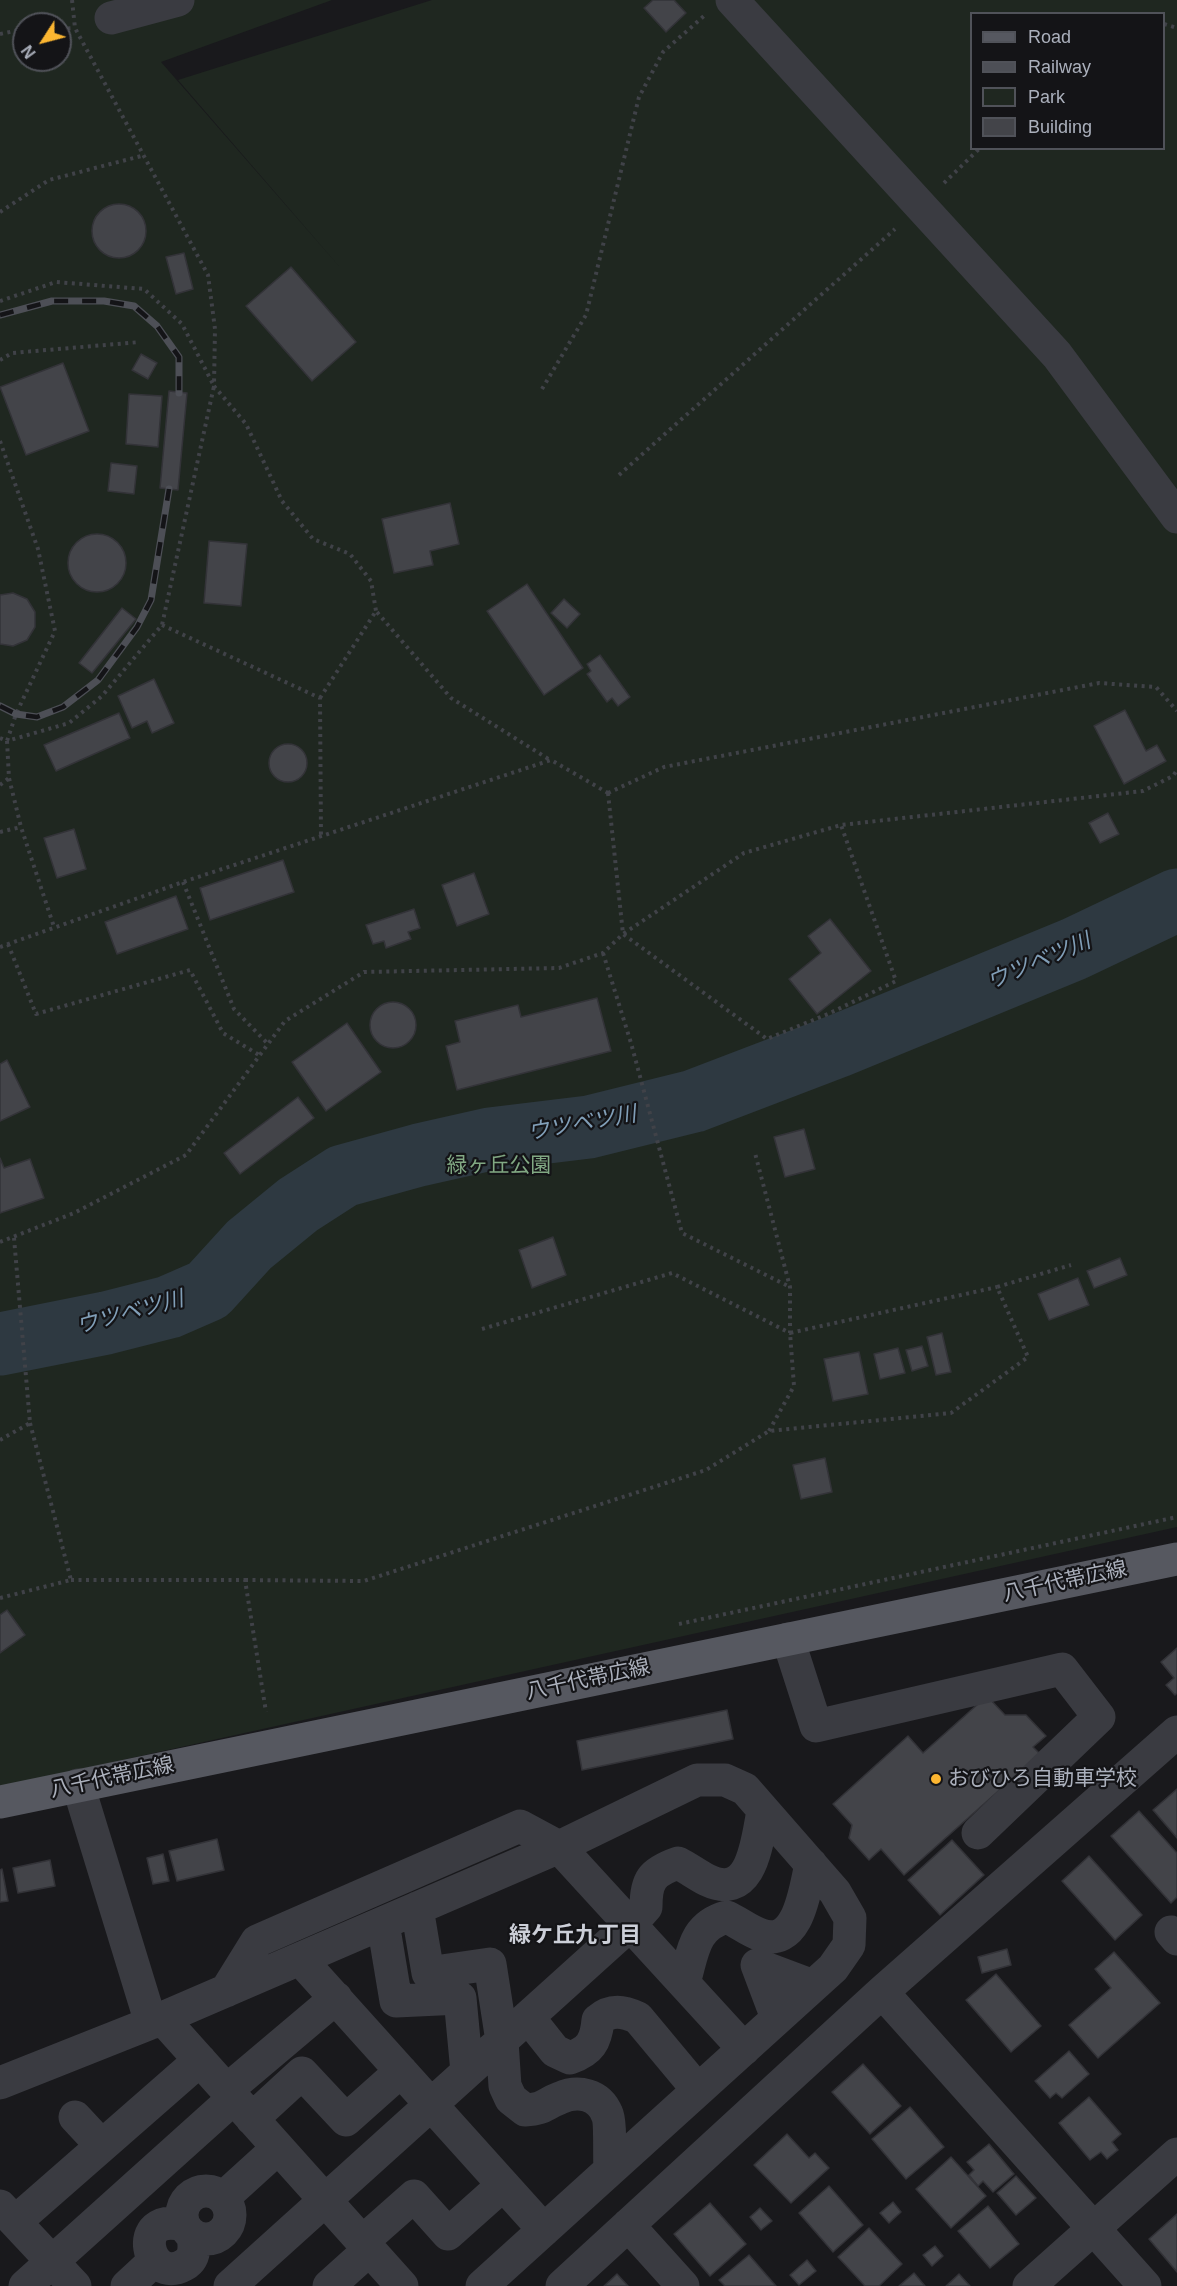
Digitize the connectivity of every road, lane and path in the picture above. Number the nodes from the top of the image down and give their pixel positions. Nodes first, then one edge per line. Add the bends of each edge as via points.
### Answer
1 (72, 0) edge
2 (178, 0) edge
3 (720, 6) edge
4 (111, 18) dead end
5 (978, 150) edge
6 (145, 155) junction
7 (920, 206) junction
8 (0, 212) edge
9 (0, 301) edge
10 (140, 342) dead end
11 (0, 360) edge
12 (214, 386) junction
13 (542, 389) dead end
14 (0, 441) edge
15 (619, 475) dead end
16 (1177, 517) edge
17 (376, 611) junction
18 (162, 625) junction
19 (320, 699) junction
20 (1177, 711) edge
21 (0, 738) edge
22 (7, 741) junction
23 (551, 760) junction
24 (1177, 770) edge
25 (9, 778) junction
26 (0, 785) edge
27 (608, 793) junction
28 (841, 825) junction
29 (21, 827) junction
30 (0, 832) edge
31 (321, 837) junction
32 (183, 882) junction
33 (54, 927) junction
34 (622, 934) junction
35 (8, 944) junction
36 (0, 947) edge
37 (603, 953) junction
38 (268, 1044) junction
39 (259, 1055) junction
40 (755, 1153) dead end
41 (14, 1238) junction
42 (0, 1242) edge
43 (1071, 1265) dead end
44 (790, 1287) junction
45 (997, 1287) junction
46 (482, 1329) dead end
47 (790, 1333) junction
48 (30, 1423) junction
49 (769, 1431) junction
50 (0, 1440) edge
51 (1177, 1559) edge
52 (71, 1580) junction
53 (245, 1580) junction
54 (0, 1598) edge
55 (788, 1639) junction
56 (266, 1712) dead end
57 (1177, 1732) edge
58 (78, 1785) junction
59 (0, 1802) edge
60 (763, 1811) junction
61 (978, 1833) dead end
62 (559, 1847) junction
63 (811, 1864) junction
64 (417, 1908) junction
65 (383, 1923) junction
66 (630, 1925) junction
67 (300, 1959) junction
68 (684, 1983) junction
69 (813, 1986) junction
70 (225, 1991) junction
71 (882, 1992) junction
72 (336, 1998) junction
73 (528, 2017) junction
74 (777, 2018) junction
75 (157, 2020) junction
76 (502, 2041) junction
77 (744, 2049) junction
78 (200, 2060) junction
79 (400, 2071) junction
80 (467, 2072) junction
81 (0, 2083) edge
82 (698, 2090) junction
83 (238, 2102) junction
84 (431, 2104) junction
85 (75, 2117) dead end
86 (102, 2146) junction
87 (279, 2148) junction
88 (1177, 2154) edge
89 (610, 2170) junction
90 (503, 2185) junction
91 (325, 2200) junction
92 (8, 2214) edge
93 (628, 2225) junction
94 (1093, 2229) junction
95 (544, 2230) junction
96 (365, 2246) junction
97 (52, 2262) junction
98 (25, 2286) edge
99 (75, 2286) edge
100 (127, 2286) edge
101 (230, 2286) edge
102 (329, 2286) edge
103 (402, 2286) edge
104 (482, 2286) edge
105 (562, 2286) edge
106 (683, 2286) edge
107 (1029, 2286) edge
108 (1144, 2286) edge

1 - 6 path via 75,28
2 - 4 street
3 - 7 street
3 - 13 path via 663,52 639,97 586,315
5 - 7 path
6 - 8 path via 49,180
6 - 12 path via 208,275 215,329
7 - 15 path
7 - 16 street via 1057,355
9 - 12 path via 56,282 144,289 182,324
10 - 11 path via 12,353
12 - 17 path via 246,424 282,501 313,539 350,554 371,581
12 - 18 path
14 - 22 path via 38,549 55,631
17 - 19 path
17 - 23 path via 451,698
18 - 19 path
18 - 22 path via 102,696 69,723
19 - 31 path
20 - 27 path via 1156,687 1100,683 664,767
21 - 22 path
22 - 25 path
23 - 27 path
23 - 31 path
24 - 28 path via 1173,776 1143,791
25 - 26 path
25 - 29 path
27 - 34 path
28 - 34 path via 744,854
28 - 34 path via 896,981 767,1039
29 - 30 path
29 - 33 path
31 - 32 path
32 - 33 path
32 - 38 path via 234,1009
33 - 35 path
34 - 37 path
35 - 36 path
35 - 39 path via 36,1014 190,970 223,1033
37 - 38 path via 559,968 364,972 285,1022
37 - 44 path via 682,1233
38 - 39 path
39 - 41 path via 186,1155 74,1213
40 - 44 path
41 - 42 path
41 - 48 path
43 - 45 path
44 - 47 path
45 - 47 path
45 - 49 path via 1028,1358 951,1413
46 - 47 path via 672,1273
47 - 49 path via 794,1386
48 - 50 path
48 - 52 path
49 - 53 path via 706,1470 364,1581
51 - 55 main road, 八千代帯広線
52 - 53 path
52 - 54 path
53 - 56 path
55 - 58 main road, 八千代帯広線
55 - 61 street via 816,1726 1062,1669 1099,1717
57 - 71 street
58 - 59 main road, 八千代帯広線
58 - 75 street
60 - 62 street via 745,1789 725,1780 697,1780
60 - 63 street
60 - 66 street via 750,1867 738,1881 725,1885 707,1880 678,1863 665,1868 653,1875 646,1889 646,1907
62 - 64 street
62 - 66 street
62 - 70 street via 520,1826 257,1941
63 - 68 street via 791,1928 777,1936 761,1935 727,1917 713,1921 699,1934
63 - 69 street via 835,1892 850,1918 849,1945 833,1968
64 - 65 street
64 - 76 street via 428,1973 490,1964
65 - 67 street
65 - 80 street via 396,2001 460,1998
66 - 68 street
66 - 73 street
67 - 70 street
67 - 72 street
68 - 77 street
69 - 74 street
69 - 74 street via 757,1965
70 - 75 street
71 - 93 street
71 - 94 street
72 - 79 street
72 - 83 street via 260,2045
73 - 76 street
73 - 82 street via 555,2051 570,2058 591,2048 598,2020 605,2014 626,2012 638,2018
74 - 77 street
75 - 78 street
75 - 81 street
76 - 80 street
76 - 89 street via 505,2086 511,2099 525,2110 541,2109 578,2093 594,2098 608,2114
77 - 82 street
78 - 83 street
78 - 86 street
79 - 83 street via 346,2120 303,2073
79 - 84 street
80 - 84 street
82 - 89 street
83 - 87 street
83 - 97 street
84 - 90 street
84 - 91 street
85 - 86 street
86 - 92 street
87 - 91 street
87 - 100 street via 223,2198 213,2192 192,2195 182,2214 188,2231 173,2222 153,2231 148,2240 154,2261
88 - 94 street
89 - 95 street
90 - 95 street
90 - 96 street via 448,2234 414,2196
91 - 96 street
91 - 101 street
92 - 97 street
93 - 105 street
93 - 106 street
94 - 107 street
94 - 108 street
95 - 104 street
96 - 102 street
96 - 103 street
97 - 98 street
97 - 99 street

